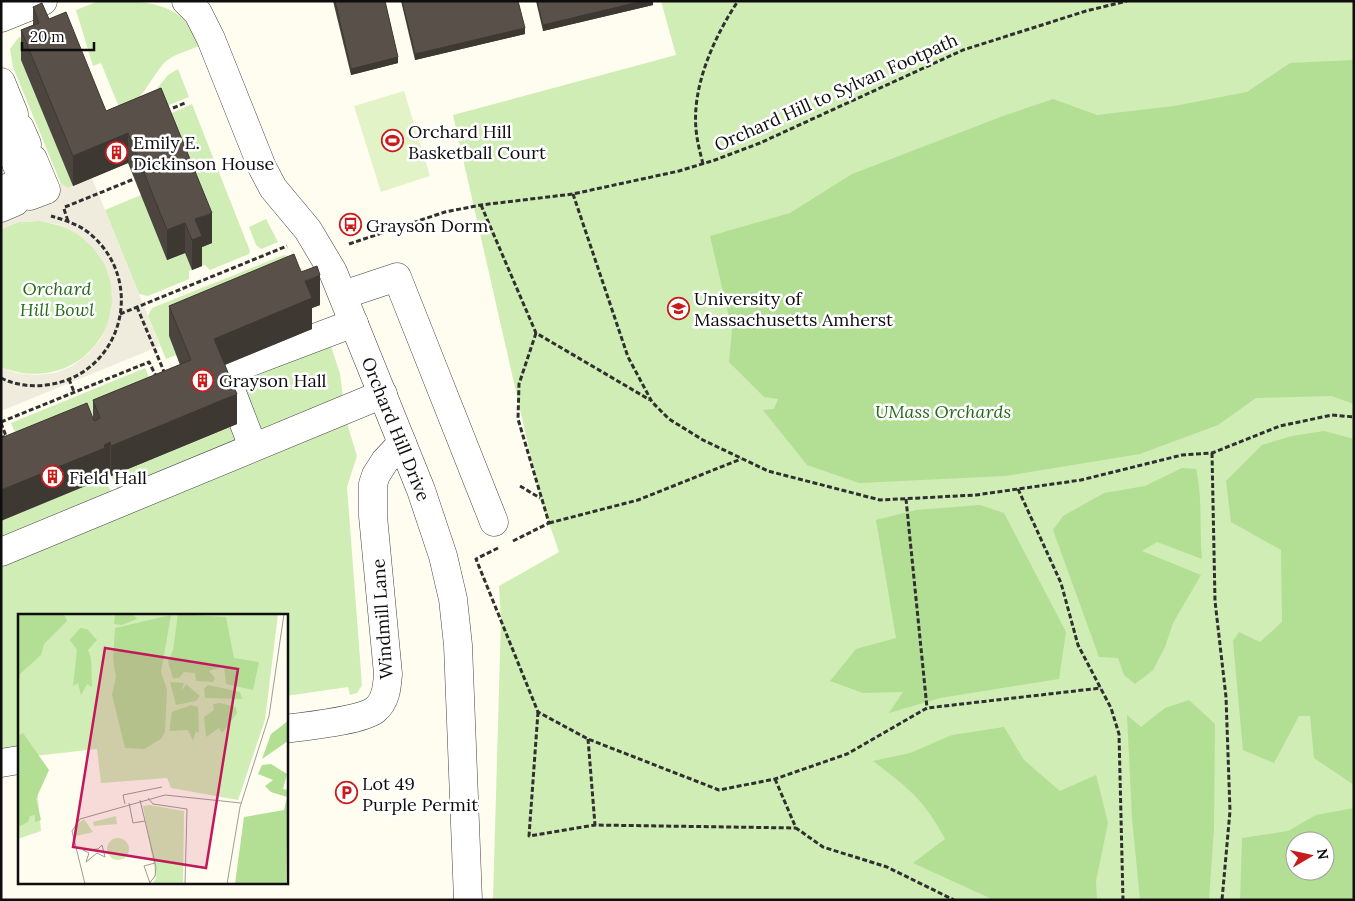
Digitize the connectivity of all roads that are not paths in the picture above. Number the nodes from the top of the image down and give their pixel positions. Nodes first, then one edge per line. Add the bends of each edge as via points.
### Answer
1 (42, 1) edge
2 (186, 1) edge
3 (1, 18) edge
4 (1, 82) edge
5 (1, 119) edge
6 (1, 125) edge
7 (1, 208) edge
8 (343, 295) junction
9 (354, 324) junction
10 (383, 394) junction
11 (402, 443) junction
12 (253, 447) junction
13 (494, 522) dead end
14 (1, 552) edge
15 (288, 729) edge
16 (18, 760) edge
17 (1, 762) edge
18 (468, 900) edge

1 - 3 street
2 - 8 street, Orchard Hill Drive via 198,13 211,39 273,188 320,249
4 - 5 street via 14,114
6 - 7 street via 5,135 20,128 26,144 11,150 17,166 33,159 46,190 30,196 24,181 9,187 15,202
8 - 9 street, Orchard Hill Drive
8 - 13 street via 397,277
9 - 10 street, Orchard Hill Drive
9 - 12 street via 224,372
10 - 11 street, Orchard Hill Drive
10 - 12 street
11 - 15 street, Windmill Lane via 385,461 373,484 388,674 384,697 374,711 360,717
11 - 18 street, Orchard Hill Drive via 443,556 453,599 461,690
12 - 14 street
16 - 17 street

